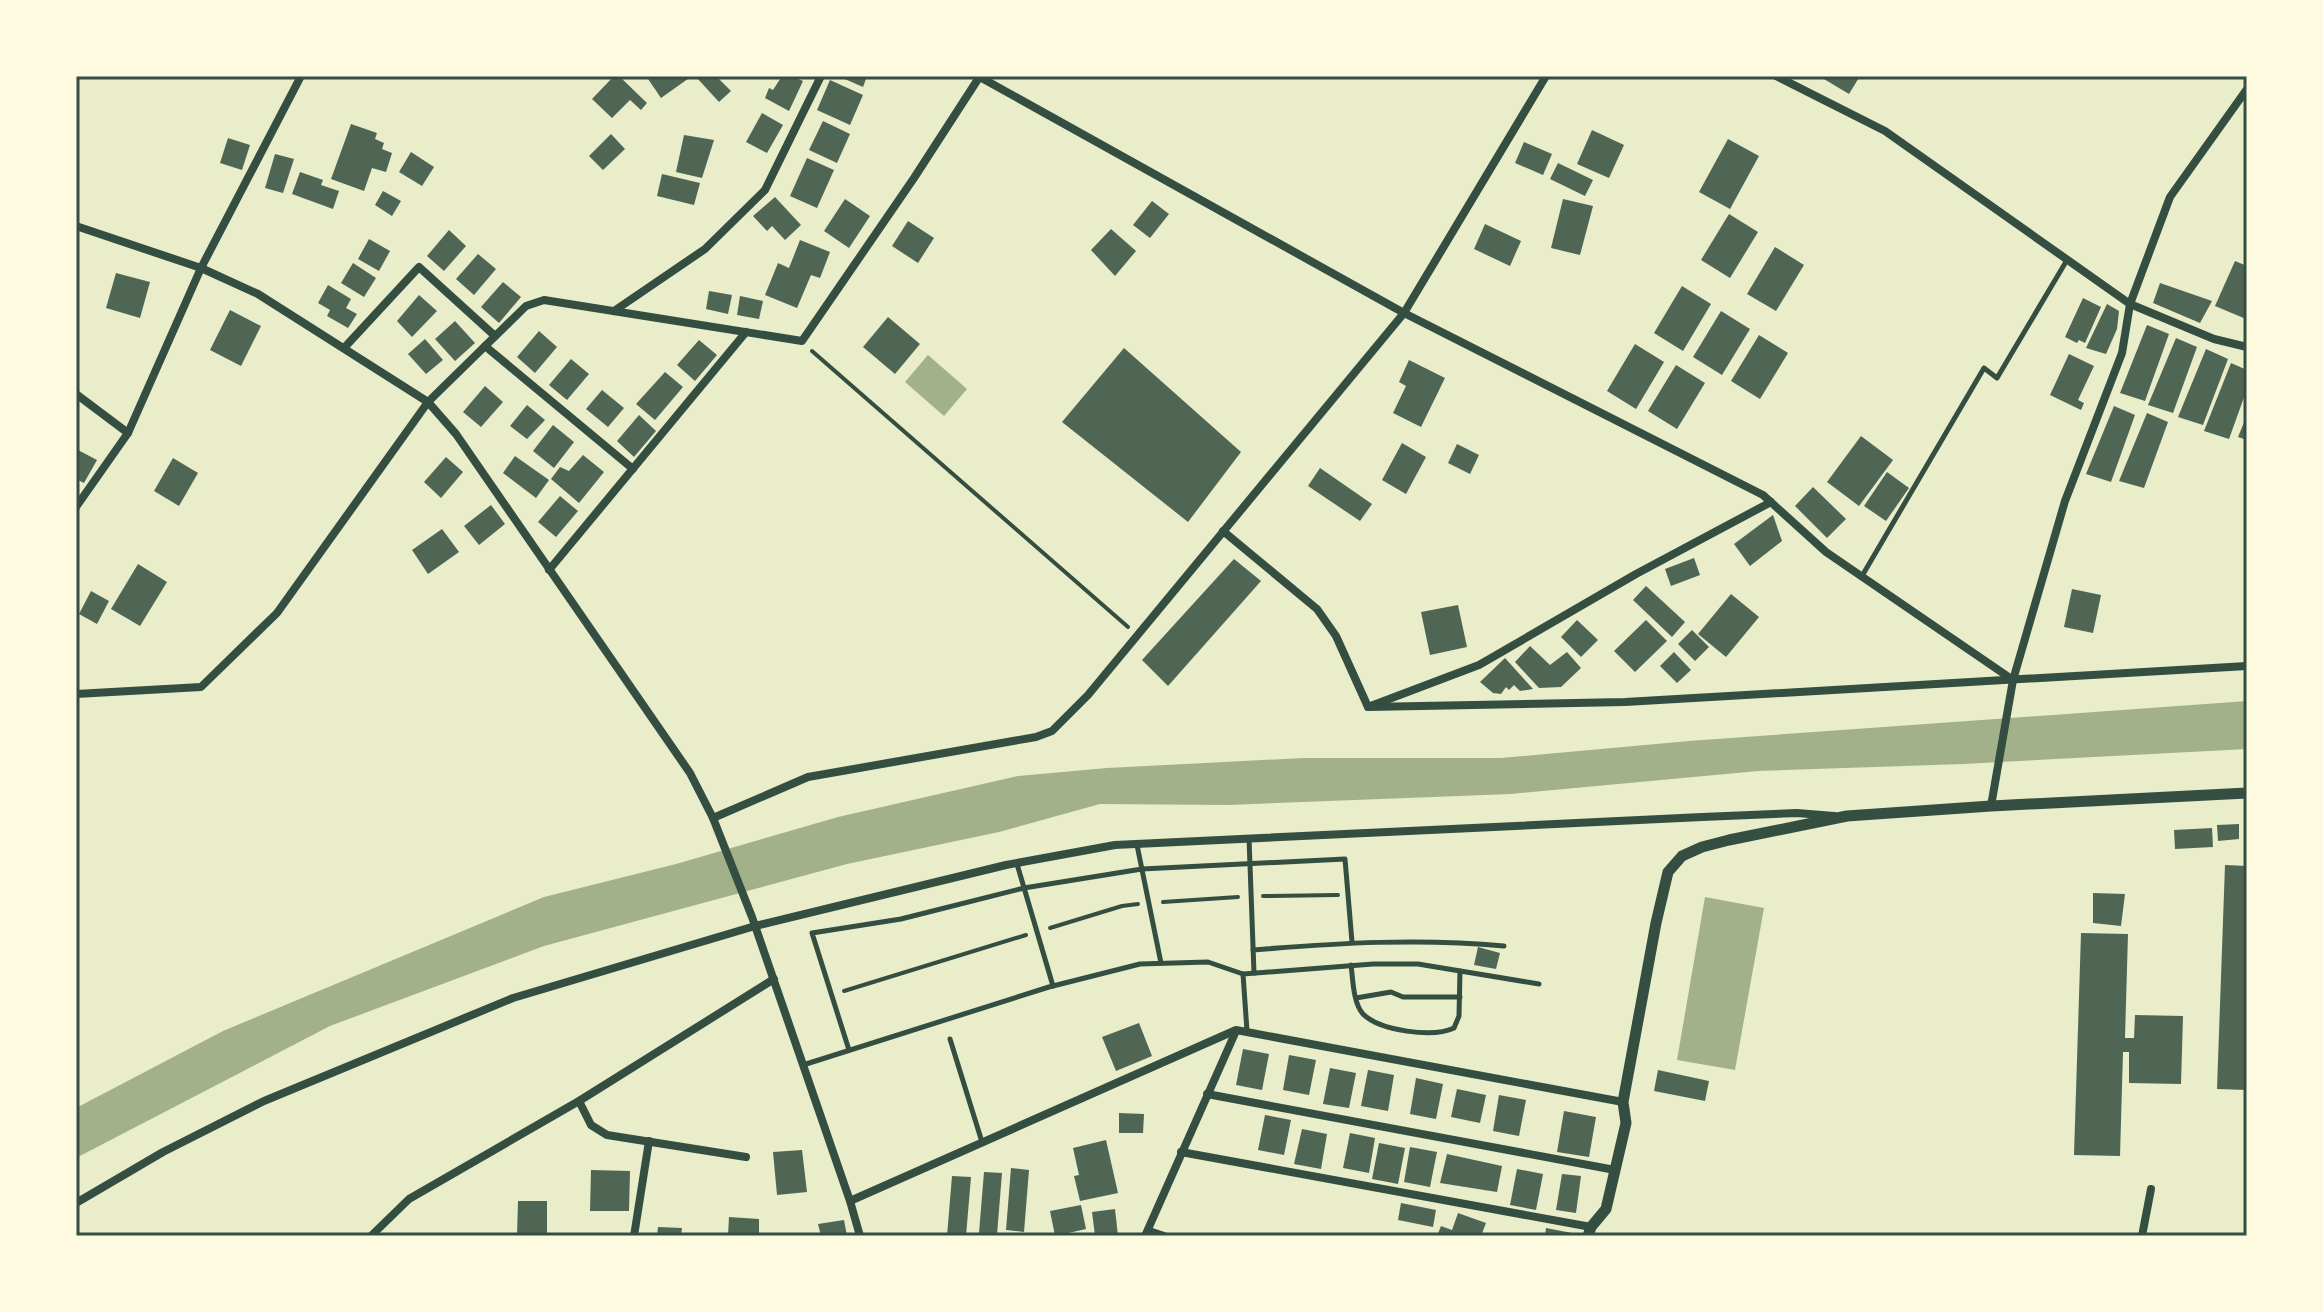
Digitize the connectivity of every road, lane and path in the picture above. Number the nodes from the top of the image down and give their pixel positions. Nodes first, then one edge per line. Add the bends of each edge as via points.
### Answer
1 (301, 76) edge
2 (821, 76) edge
3 (980, 76) edge
4 (1546, 76) edge
5 (1776, 76) edge
6 (2247, 89) edge
7 (76, 226) edge
8 (2067, 260) junction
9 (201, 268) junction
10 (2130, 304) junction
11 (614, 311) junction
12 (1404, 313) junction
13 (746, 332) junction
14 (495, 336) junction
15 (802, 341) junction
16 (485, 346) junction
17 (2247, 347) edge
18 (344, 348) junction
19 (76, 394) edge
20 (428, 402) junction
21 (128, 433) junction
22 (633, 469) junction
23 (1771, 502) junction
24 (76, 507) edge
25 (1223, 531) junction
26 (549, 570) junction
27 (1862, 576) junction
28 (1137, 635) junction
29 (2247, 666) edge
30 (2013, 684) junction
31 (76, 694) edge
32 (1368, 707) junction
33 (2247, 793) edge
34 (1991, 806) junction
35 (1847, 816) junction
36 (713, 818) junction
37 (1249, 837) junction
38 (1137, 844) junction
39 (1017, 863) junction
40 (1251, 863) junction
41 (1142, 869) junction
42 (1024, 888) junction
43 (1348, 894) junction
44 (1251, 896) junction
45 (1149, 903) junction
46 (754, 922) junction
47 (1037, 932) junction
48 (1352, 942) junction
49 (1504, 946) dead end
50 (1253, 950) junction
51 (1161, 963) junction
52 (1351, 965) junction
53 (1460, 971) junction
54 (1254, 973) junction
55 (1243, 974) junction
56 (774, 979) junction
57 (1539, 984) dead end
58 (1053, 986) junction
59 (832, 995) junction
60 (1460, 997) junction
61 (1356, 998) junction
62 (1236, 1030) junction
63 (1247, 1032) junction
64 (950, 1039) dead end
65 (849, 1050) junction
66 (803, 1065) junction
67 (1207, 1094) junction
68 (579, 1101) junction
69 (1623, 1102) junction
70 (649, 1141) junction
71 (982, 1142) junction
72 (1181, 1152) junction
73 (746, 1157) dead end
74 (1615, 1170) junction
75 (2151, 1189) dead end
76 (850, 1201) junction
77 (76, 1203) edge
78 (1590, 1231) edge
79 (1147, 1233) edge
80 (371, 1236) edge
81 (634, 1236) edge
82 (860, 1236) edge
83 (1164, 1236) edge
84 (2142, 1236) edge

1 - 9 street
2 - 11 street via 765,190 705,249
3 - 12 street
3 - 15 street
4 - 12 street
5 - 8 street via 1885,131
6 - 10 street via 2170,197
7 - 9 street
8 - 10 street
8 - 27 lane via 1997,378 1984,368
9 - 18 street via 258,294
9 - 21 street
10 - 17 street
10 - 30 street via 2122,353 2065,501
11 - 13 street
11 - 14 street via 544,300 526,306
12 - 23 street
12 - 25 street
13 - 15 street
13 - 22 street
14 - 16 street
14 - 18 street via 419,267
15 - 28 path
16 - 20 street
16 - 22 street
18 - 20 street
19 - 21 street
20 - 26 street via 456,434
20 - 31 street via 277,613 201,687
21 - 24 street
22 - 26 street
23 - 27 street via 1826,552
23 - 32 street via 1479,665
25 - 28 street
25 - 32 street via 1317,609 1336,636
26 - 36 street via 690,773
27 - 30 street
28 - 36 street via 1052,731 808,777
29 - 30 street
30 - 32 street via 1625,702
30 - 34 street
33 - 34 street
34 - 35 street
35 - 37 street via 1797,813
35 - 69 street via 1702,847 1682,856 1668,872
36 - 46 street
37 - 38 street
37 - 40 lane
38 - 39 street
38 - 41 lane
39 - 42 lane
39 - 46 street
40 - 41 lane
40 - 43 lane via 1345,859
40 - 44 lane
41 - 42 lane
41 - 45 lane
42 - 47 lane
42 - 59 lane via 901,919 812,933
43 - 44 path
43 - 48 lane
44 - 45 path
44 - 50 lane
45 - 47 path
45 - 51 lane
46 - 56 street
46 - 77 street via 513,998 264,1101
47 - 58 lane
47 - 59 path
48 - 49 lane
48 - 50 lane
50 - 54 lane
51 - 55 lane via 1208,962
51 - 58 lane
52 - 53 lane via 1418,964
52 - 54 lane
52 - 61 lane
53 - 57 lane
53 - 60 lane
54 - 55 lane
55 - 63 lane
56 - 66 street
56 - 68 street
58 - 65 lane
59 - 65 lane
60 - 61 lane via 1403,997 1391,992
60 - 61 lane via 1454,1028 1417,1033 1363,1014
62 - 63 street
62 - 67 street
62 - 71 street
63 - 69 street
64 - 71 lane
65 - 66 lane
66 - 76 street
67 - 72 street
67 - 74 street
68 - 70 street via 591,1125 607,1135
68 - 80 street via 409,1199
69 - 74 street via 1626,1123
70 - 73 street
70 - 81 street
71 - 76 street
72 - 78 street
72 - 79 street
74 - 78 street via 1606,1209
75 - 84 street
76 - 82 street
79 - 83 street

